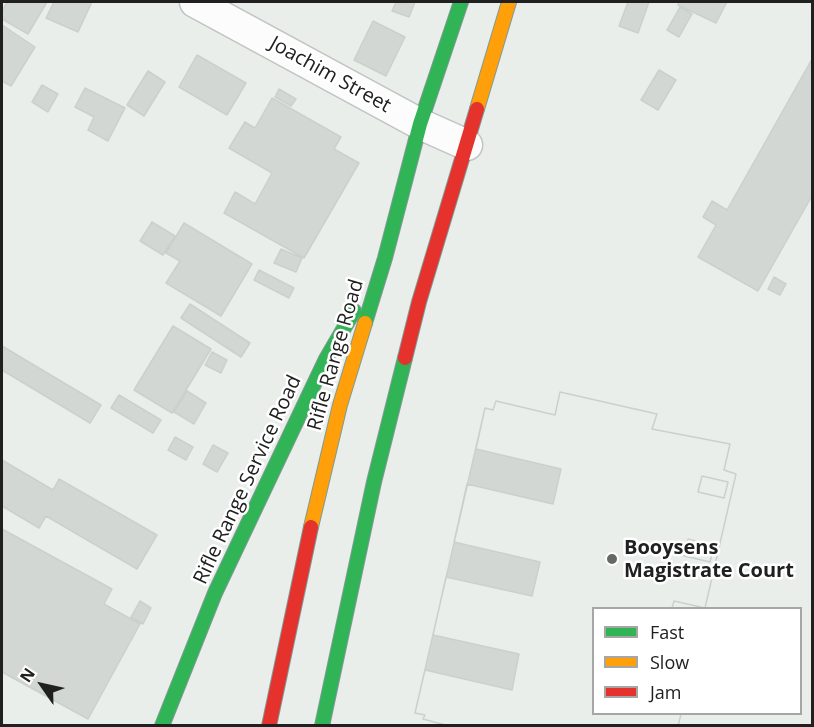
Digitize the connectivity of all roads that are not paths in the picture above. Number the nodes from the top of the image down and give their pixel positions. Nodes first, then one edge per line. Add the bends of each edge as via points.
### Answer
1 (195, 2) edge
2 (461, 2) edge
3 (509, 2) edge
4 (420, 124) junction
5 (467, 146) junction
6 (385, 258) junction
7 (162, 726) edge
8 (269, 726) edge
9 (322, 726) edge

1 - 4 street, Joachim Street
2 - 4 main road, Rifle Range Road
3 - 5 main road
4 - 5 street, Joachim Street
4 - 6 main road, Rifle Range Road
5 - 9 main road via 419,302 374,482
6 - 7 main road, Rifle Range Service Road via 326,359 215,593
6 - 8 main road, Rifle Range Road via 318,489

